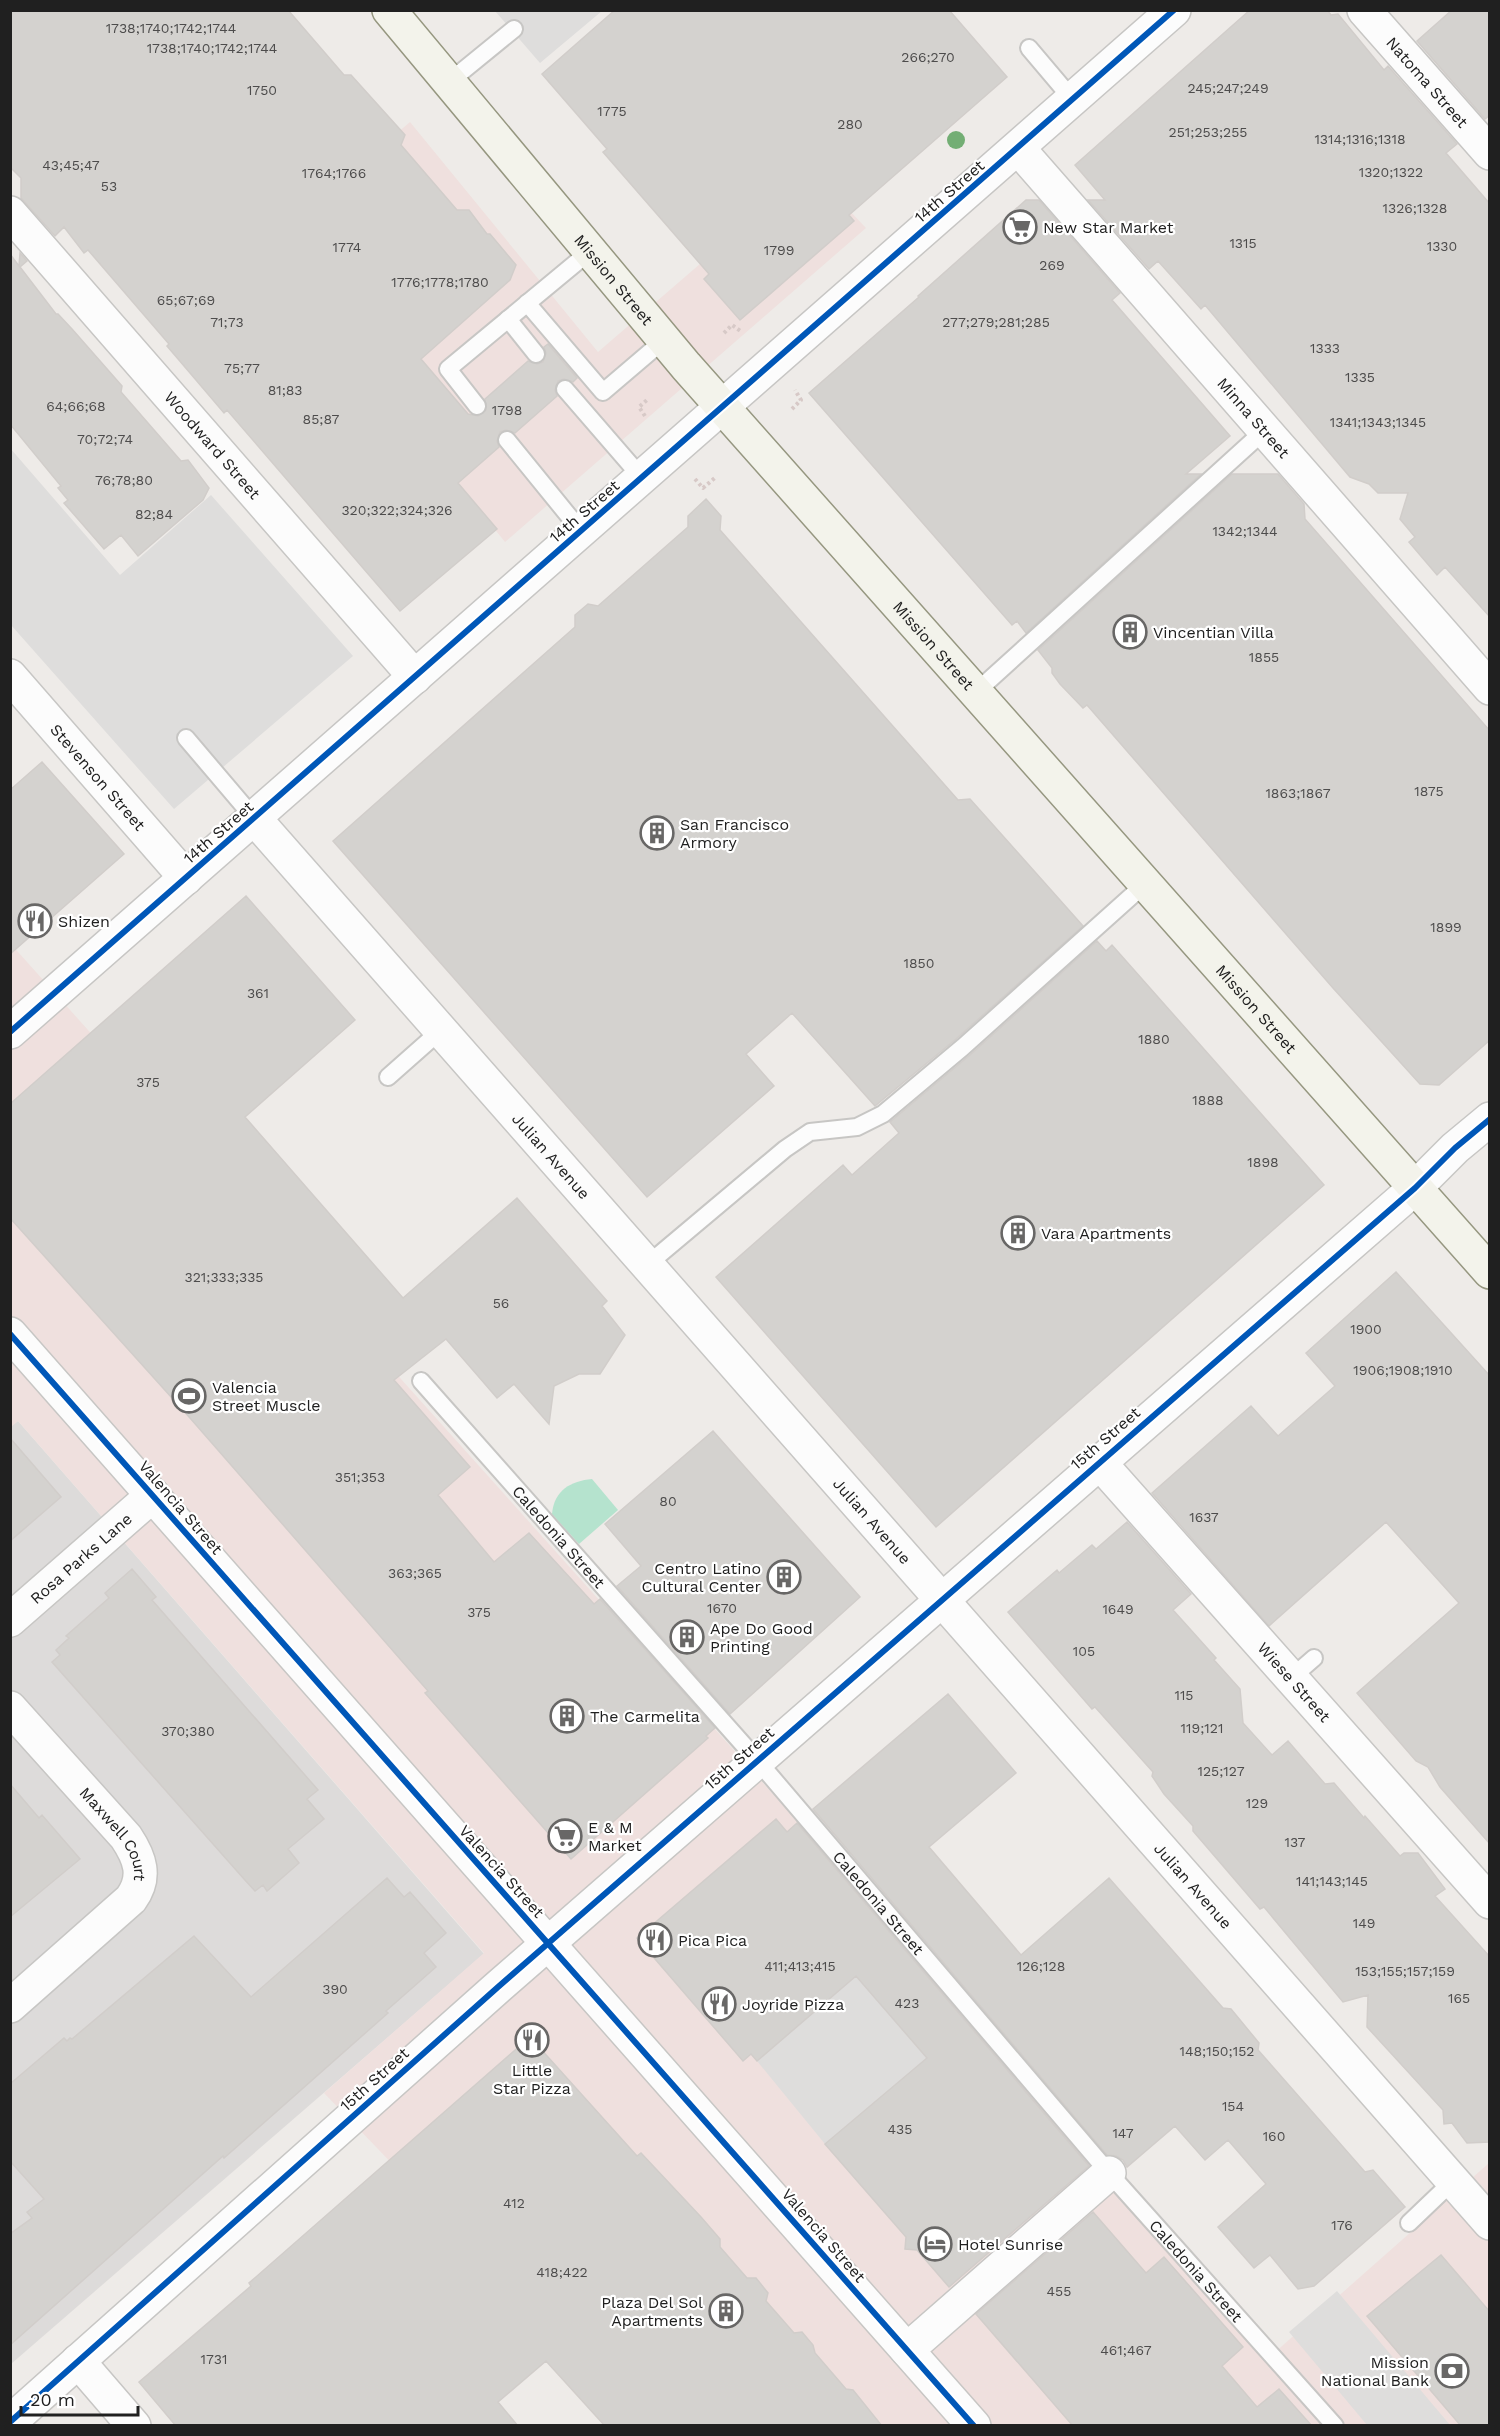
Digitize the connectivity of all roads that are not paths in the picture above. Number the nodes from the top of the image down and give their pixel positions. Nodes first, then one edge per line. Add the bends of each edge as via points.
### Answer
1 (1174, 10) edge
2 (1364, 10) edge
3 (395, 13) edge
4 (514, 29) dead end
5 (1029, 48) dead end
6 (449, 82) junction
7 (1073, 99) junction
8 (1018, 148) junction
9 (1490, 153) edge
10 (10, 213) edge
11 (589, 252) junction
12 (527, 303) junction
13 (508, 320) junction
14 (664, 340) junction
15 (536, 354) dead end
16 (565, 389) dead end
17 (477, 406) dead end
18 (723, 407) junction
19 (1264, 430) junction
20 (507, 440) dead end
21 (642, 478) junction
22 (581, 531) junction
23 (10, 676) edge
24 (415, 677) junction
25 (1490, 688) edge
26 (976, 692) junction
27 (186, 738) dead end
28 (254, 818) junction
29 (186, 878) junction
30 (1146, 883) junction
31 (440, 1030) junction
32 (10, 1032) edge
33 (388, 1077) dead end
34 (1490, 1119) edge
35 (1415, 1188) junction
36 (647, 1265) junction
37 (1490, 1272) edge
38 (10, 1334) edge
39 (421, 1381) dead end
40 (1099, 1462) junction
41 (153, 1495) junction
42 (941, 1599) junction
43 (10, 1620) edge
44 (10, 1708) edge
45 (757, 1760) junction
46 (1490, 1902) edge
47 (548, 1944) junction
48 (10, 2006) edge
49 (1109, 2173) junction
50 (1453, 2181) junction
51 (1409, 2223) dead end
52 (1490, 2223) edge
53 (907, 2350) junction
54 (78, 2361) junction
55 (10, 2422) edge
56 (134, 2426) edge
57 (974, 2426) edge
58 (1335, 2426) edge

1 - 7 street, 14th Street
2 - 9 street, Natoma Street
3 - 6 main road, Mission Street
4 - 6 lane
5 - 7 lane
6 - 11 main road, Mission Street
7 - 8 street, 14th Street
8 - 18 street, 14th Street
8 - 19 street, Minna Street
10 - 24 street, Woodward Street
11 - 12 lane
11 - 14 main road, Mission Street
12 - 13 lane
12 - 14 lane via 603,392
13 - 15 lane
13 - 17 lane via 448,369
14 - 18 main road, Mission Street
16 - 21 lane
18 - 21 street, 14th Street
18 - 26 main road, Mission Street
19 - 25 street, Minna Street
19 - 26 lane
20 - 22 lane
21 - 22 street, 14th Street
22 - 24 street, 14th Street
23 - 29 street, Stevenson Street
24 - 28 street, 14th Street
26 - 30 main road, Mission Street
27 - 28 lane
28 - 29 street, 14th Street
28 - 31 street, Julian Avenue
29 - 32 street, 14th Street
30 - 35 main road, Mission Street
30 - 36 lane via 883,1114 857,1127 810,1132
31 - 33 lane
31 - 36 street, Julian Avenue
34 - 35 street, 15th Street
35 - 37 main road, Mission Street
35 - 40 street, 15th Street
36 - 42 street, Julian Avenue
38 - 41 street, Valencia Street
39 - 45 lane, Caledonia Street
40 - 42 street, 15th Street
40 - 46 street, Wiese Street via 1303,1668
41 - 43 street, Rosa Parks Lane
41 - 47 street, Valencia Street
42 - 45 street, 15th Street
42 - 50 street, Julian Avenue
44 - 48 street, Maxwell Court via 126,1838 137,1855 141,1872 131,1899
45 - 47 street, 15th Street
45 - 49 lane, Caledonia Street
47 - 53 street, Valencia Street
47 - 54 street, 15th Street
49 - 53 street
49 - 58 lane, Caledonia Street
50 - 51 lane
50 - 52 street, Julian Avenue
53 - 57 street, Valencia Street
54 - 55 street, 15th Street
54 - 56 street

